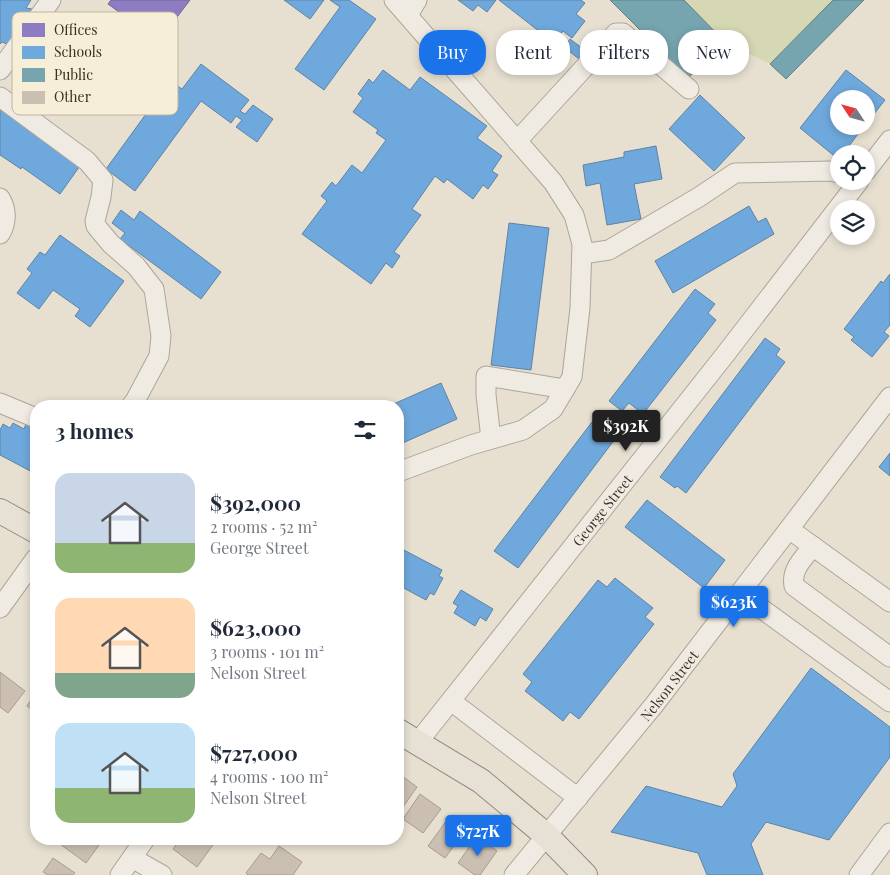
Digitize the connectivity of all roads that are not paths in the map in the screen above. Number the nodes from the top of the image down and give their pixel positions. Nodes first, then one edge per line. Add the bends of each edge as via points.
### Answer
1 (51, 0) edge
2 (394, 0) edge
3 (412, 8) edge
4 (42, 12) edge
5 (12, 54) edge
6 (0, 70) edge
7 (689, 89) dead end
8 (0, 97) edge
9 (12, 106) edge
10 (24, 115) edge
11 (890, 140) edge
12 (517, 142) junction
13 (875, 159) edge
14 (830, 170) edge
15 (851, 190) edge
16 (0, 198) edge
17 (0, 234) edge
18 (582, 254) junction
19 (565, 389) junction
20 (890, 397) edge
21 (136, 400) edge
22 (0, 403) edge
23 (30, 416) edge
24 (491, 439) junction
25 (404, 470) edge
26 (0, 510) edge
27 (30, 528) edge
28 (790, 528) junction
29 (813, 546) junction
30 (30, 566) edge
31 (740, 593) junction
32 (890, 602) edge
33 (0, 608) edge
34 (890, 657) edge
35 (451, 700) junction
36 (890, 702) edge
37 (404, 734) edge
38 (418, 742) junction
39 (578, 798) junction
40 (890, 833) edge
41 (547, 836) junction
42 (141, 845) edge
43 (132, 858) junction
44 (120, 875) edge
45 (162, 875) edge
46 (514, 875) edge
47 (585, 875) edge
48 (859, 875) edge

1 - 4 street
2 - 3 street
3 - 12 street
5 - 6 street
7 - 12 street via 623,32 616,33
8 - 9 street
10 - 21 street via 87,161 102,180 96,226 154,289 161,336 159,356
11 - 13 street
12 - 18 street via 553,182 574,215
14 - 18 street via 735,173 609,250
15 - 35 street, George Street
16 - 17 street via 6,220
18 - 19 street via 572,377
19 - 24 street via 553,409 523,430
19 - 24 street via 486,376
20 - 28 street, Nelson Street
22 - 23 street
24 - 25 street
26 - 27 main road
28 - 29 street
28 - 31 street, Nelson Street
29 - 32 street
29 - 34 street via 797,566 794,586
30 - 33 street
31 - 36 street
31 - 39 street, Nelson Street
35 - 38 street, George Street
35 - 39 street
37 - 38 main road
38 - 41 main road via 481,781
39 - 41 street, Nelson Street
40 - 48 street
41 - 46 street, Nelson Street
41 - 47 main road
42 - 43 street
43 - 44 street
43 - 45 street

